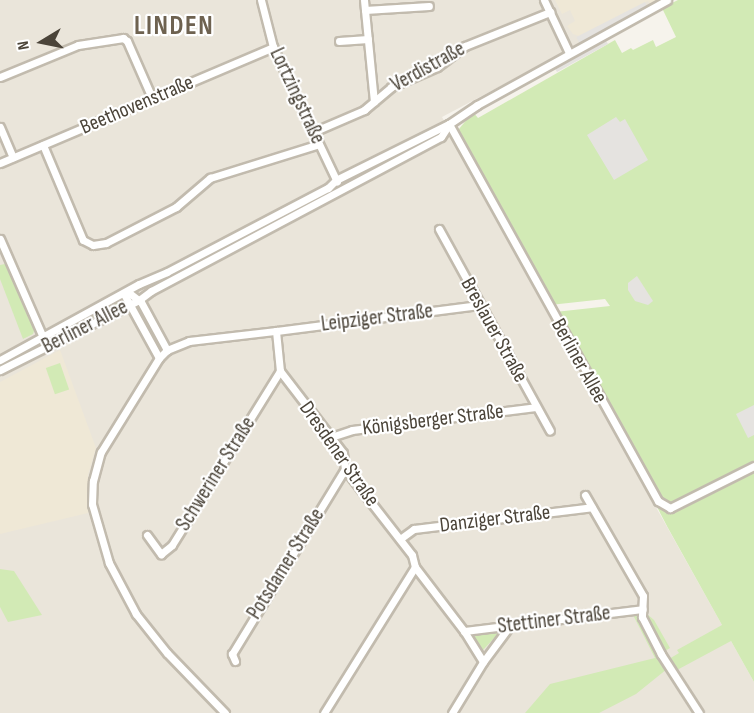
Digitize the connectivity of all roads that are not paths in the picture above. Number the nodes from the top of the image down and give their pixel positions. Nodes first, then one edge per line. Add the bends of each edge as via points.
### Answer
1 (261, 0) edge
2 (364, 0) edge
3 (544, 0) edge
4 (667, 0) edge
5 (429, 6) dead end
6 (365, 10) junction
7 (550, 12) junction
8 (368, 39) junction
9 (339, 41) dead end
10 (273, 46) junction
11 (569, 53) junction
12 (0, 77) edge
13 (152, 98) junction
14 (374, 102) junction
15 (449, 124) junction
16 (0, 127) edge
17 (313, 132) junction
18 (319, 144) junction
19 (43, 145) junction
20 (13, 157) junction
21 (0, 163) edge
22 (336, 180) junction
23 (341, 189) junction
24 (439, 229) dead end
25 (0, 239) edge
26 (3, 258) edge
27 (126, 293) junction
28 (139, 300) junction
29 (130, 305) junction
30 (479, 305) junction
31 (276, 331) junction
32 (42, 335) junction
33 (167, 350) junction
34 (159, 358) junction
35 (0, 360) edge
36 (0, 370) edge
37 (280, 370) junction
38 (536, 407) junction
39 (550, 431) dead end
40 (331, 437) junction
41 (754, 466) edge
42 (345, 469) junction
43 (585, 495) dead end
44 (592, 507) junction
45 (147, 535) dead end
46 (400, 539) junction
47 (415, 567) junction
48 (643, 613) junction
49 (509, 627) junction
50 (464, 631) junction
51 (235, 661) dead end
52 (483, 662) junction
53 (225, 713) edge
54 (324, 713) edge
55 (452, 713) edge
56 (699, 713) edge

1 - 10 street, Lortzingstraße
2 - 6 street
3 - 7 street
4 - 11 street, Berliner Allee
5 - 6 street
6 - 8 street
7 - 11 street
7 - 14 street, Verdistraße via 465,46 438,67 391,87
8 - 9 street
8 - 14 street
10 - 13 street, Beethovenstraße
10 - 17 street, Lortzingstraße
11 - 15 street, Berliner Allee
12 - 13 street via 78,45 123,38 128,41
13 - 19 street, Beethovenstraße
14 - 17 street, Verdistraße via 359,113
15 - 22 street, Berliner Allee
15 - 23 street, Berliner Allee via 442,136
15 - 41 street, Berliner Allee via 658,501 670,508
16 - 20 street
17 - 18 street, Lortzingstraße
18 - 19 street via 210,178 176,207 99,245 83,240
18 - 22 street, Lortzingstraße
19 - 20 street, Beethovenstraße
20 - 21 street, Beethovenstraße
22 - 23 street, Lortzingstraße
22 - 27 street, Berliner Allee via 328,188
23 - 28 street, Berliner Allee
24 - 30 street, Breslauer Straße
25 - 26 street
26 - 32 street
27 - 28 street
27 - 29 street
27 - 32 street, Berliner Allee
28 - 29 street, Berliner Allee
28 - 33 street
29 - 34 street
29 - 36 street, Berliner Allee
30 - 31 street, Leipziger Straße
30 - 38 street, Breslauer Straße
31 - 33 street via 189,341
31 - 37 street
32 - 35 street, Berliner Allee
33 - 34 street
34 - 53 street via 97,462 92,493 94,516 109,563 136,614 167,653
37 - 40 street, Dresdener Straße
37 - 45 street, Schweriner Straße via 172,545 161,554
38 - 39 street, Breslauer Straße
38 - 40 street, Königsberger Straße via 352,430
40 - 42 street, Dresdener Straße via 343,453
42 - 46 street, Dresdener Straße
42 - 51 street, Potsdamer Straße via 232,654
43 - 44 street
44 - 46 street, Danziger Straße via 414,529
44 - 48 street via 643,596
46 - 47 street, Dresdener Straße via 412,555
47 - 50 street, Dresdener Straße
47 - 54 street
48 - 49 street, Stettiner Straße
48 - 56 street via 661,654
49 - 50 street, Stettiner Straße
49 - 52 street
50 - 52 street, Dresdener Straße
52 - 55 street

